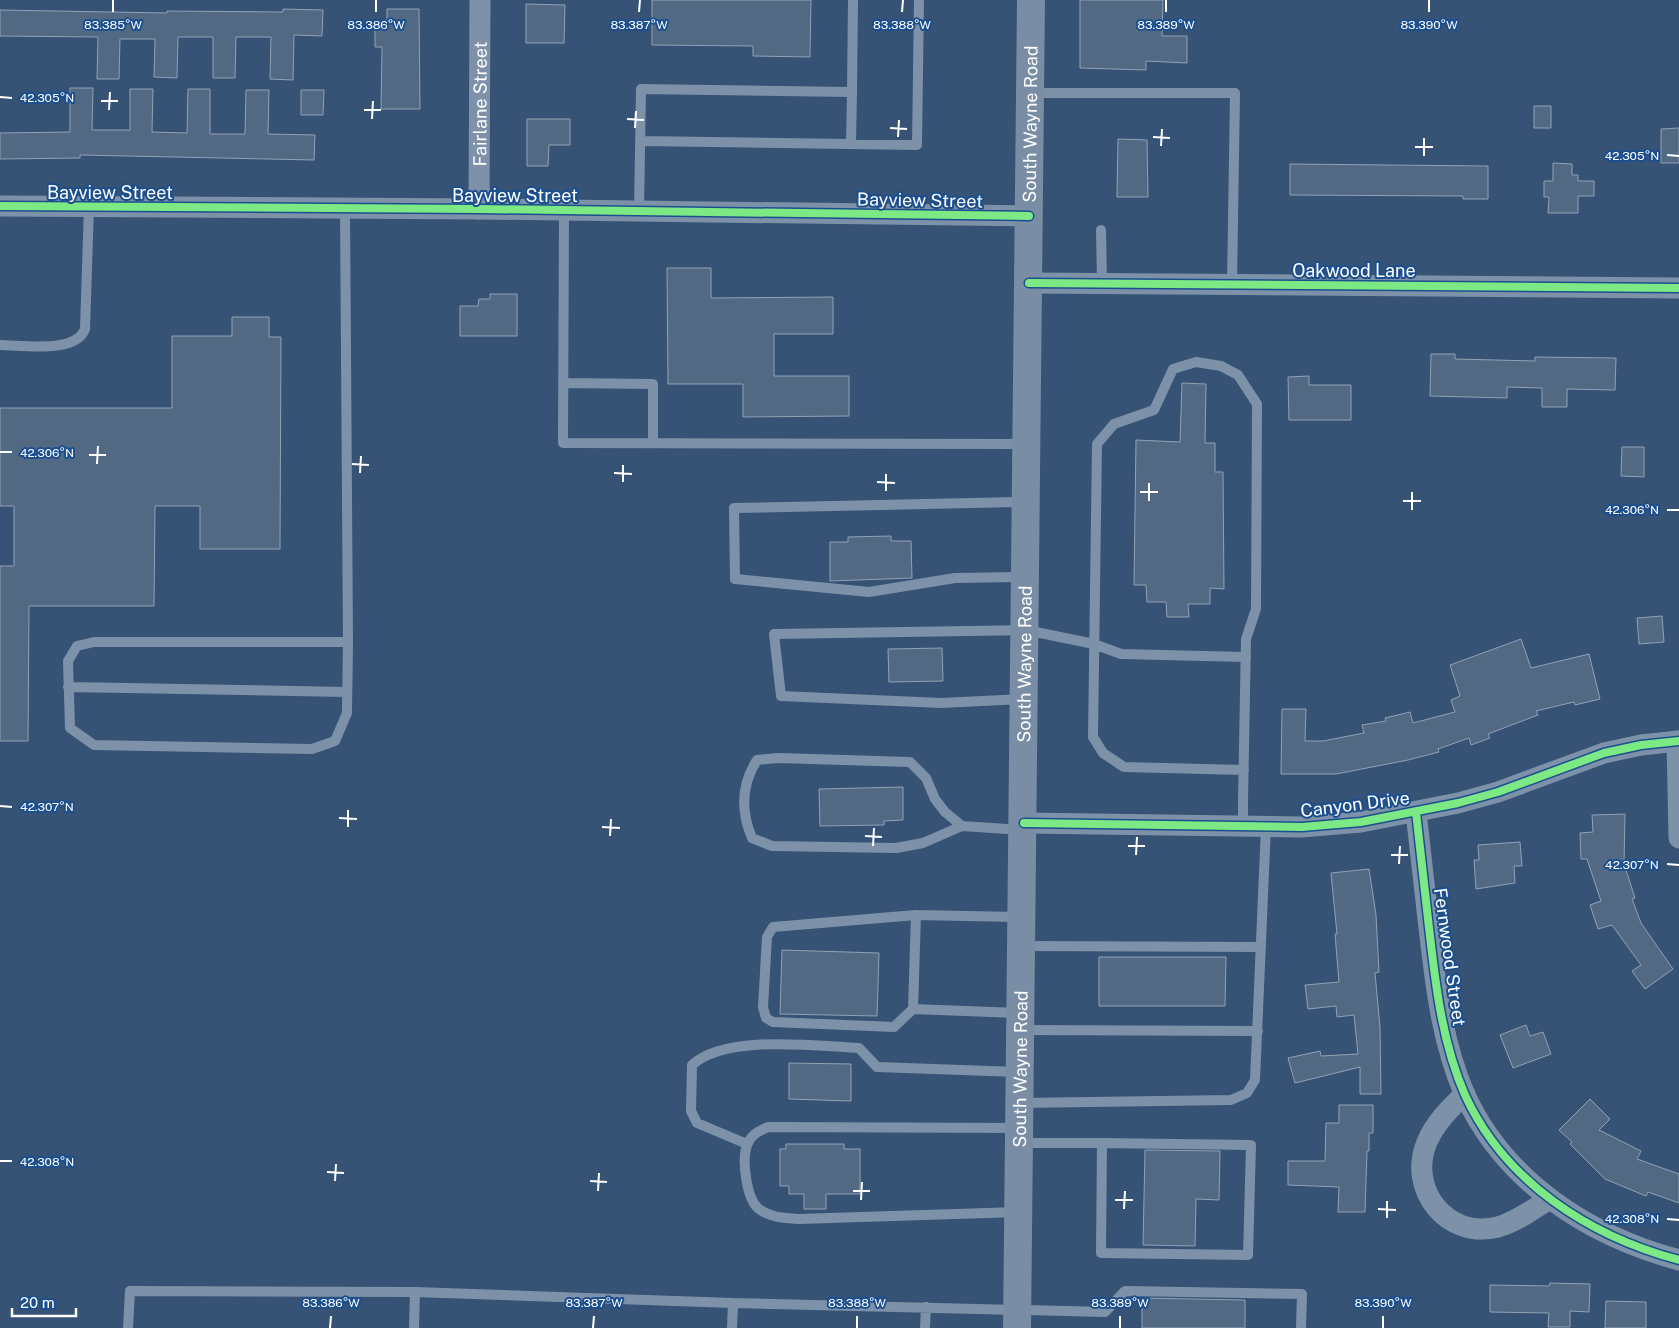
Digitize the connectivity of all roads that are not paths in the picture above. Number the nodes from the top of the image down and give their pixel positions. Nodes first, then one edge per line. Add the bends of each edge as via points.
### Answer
1 (480, 0) edge
2 (853, 0) edge
3 (919, 0) edge
4 (1031, 0) edge
5 (852, 92) junction
6 (1030, 93) junction
7 (640, 141) junction
8 (851, 144) junction
9 (0, 206) edge
10 (90, 207) junction
11 (345, 208) junction
12 (479, 209) junction
13 (564, 210) junction
14 (640, 211) junction
15 (1029, 216) junction
16 (1101, 230) dead end
17 (1029, 283) junction
18 (1102, 284) junction
19 (1232, 284) junction
20 (1679, 288) edge
21 (0, 345) edge
22 (563, 383) junction
23 (654, 443) junction
24 (1027, 444) junction
25 (1027, 502) junction
26 (1026, 576) junction
27 (1026, 630) junction
28 (348, 642) junction
29 (1094, 644) junction
30 (1246, 657) junction
31 (68, 687) junction
32 (347, 692) junction
33 (1025, 699) junction
34 (1678, 741) edge
35 (1244, 770) junction
36 (1416, 812) junction
37 (962, 826) junction
38 (1242, 826) junction
39 (1266, 826) junction
40 (1024, 827) junction
41 (1679, 838) edge
42 (916, 915) junction
43 (1022, 917) junction
44 (1022, 946) junction
45 (1261, 947) junction
46 (913, 1010) junction
47 (1021, 1022) junction
48 (1258, 1031) junction
49 (1020, 1072) junction
50 (1465, 1094) junction
51 (1020, 1124) junction
52 (1102, 1143) junction
53 (747, 1144) junction
54 (1548, 1200) junction
55 (1018, 1212) junction
56 (1679, 1260) edge
57 (415, 1292) junction
58 (733, 1303) junction
59 (926, 1307) junction
60 (1017, 1319) edge
61 (128, 1328) edge
62 (414, 1328) edge
63 (732, 1328) edge
64 (926, 1328) edge
65 (1301, 1328) edge

1 - 12 street, Fairlane Street
2 - 5 lane
3 - 8 lane via 916,145
4 - 6 main road, South Wayne Road
5 - 7 lane via 641,89
5 - 8 lane
6 - 15 main road, South Wayne Road
6 - 19 lane via 1235,93
7 - 8 lane
7 - 14 lane
9 - 10 street, Bayview Street
10 - 11 street, Bayview Street
10 - 21 lane via 85,329 82,335 63,345
11 - 12 street, Bayview Street
11 - 28 lane
12 - 13 street, Bayview Street
13 - 14 street, Bayview Street
13 - 22 lane
14 - 15 street, Bayview Street
15 - 17 main road, South Wayne Road
16 - 18 lane
17 - 18 street, Oakwood Lane
17 - 24 main road, South Wayne Road
18 - 19 street, Oakwood Lane
19 - 20 street, Oakwood Lane
22 - 23 lane via 653,384
22 - 23 lane via 563,443
23 - 24 lane
24 - 25 main road, South Wayne Road
25 - 26 main road, South Wayne Road
25 - 26 lane via 734,508 735,579 869,592 955,578
26 - 27 main road, South Wayne Road
27 - 29 lane
27 - 33 main road, South Wayne Road
27 - 33 lane via 774,634 782,696 941,703
28 - 31 lane via 94,642 77,646 68,661
28 - 32 lane
29 - 30 lane via 1121,654
29 - 30 lane via 1097,444 1114,424 1154,410 1174,369 1196,362 1221,366 1238,375 1257,404 1256,609 1246,639
29 - 35 lane via 1093,737 1103,753 1124,767
30 - 35 lane
31 - 32 lane
31 - 32 lane via 70,728 94,745 312,749 335,741 347,713
33 - 40 main road, South Wayne Road
34 - 36 street, Canyon Drive via 1604,753 1498,792
34 - 41 street
35 - 38 lane
36 - 39 street, Canyon Drive via 1361,822 1302,827
36 - 50 street, Fernwood Street via 1437,993 1446,1036
37 - 37 lane via 945,812 926,778 910,762 757,760 749,772 745,788 745,821 752,838 772,846 896,848 923,843
37 - 40 lane
38 - 39 street, Canyon Drive
38 - 40 street, Canyon Drive
39 - 45 lane
40 - 43 main road, South Wayne Road
42 - 43 lane
42 - 46 lane
42 - 46 lane via 773,927 767,937 763,1007 766,1018 773,1022 894,1026
43 - 44 main road, South Wayne Road
44 - 45 lane
44 - 47 main road, South Wayne Road
45 - 48 lane
46 - 47 lane
47 - 48 lane
47 - 49 main road, South Wayne Road
48 - 51 lane via 1255,1080 1247,1094 1231,1100
49 - 51 main road, South Wayne Road
49 - 53 lane via 878,1067 860,1048 744,1045 722,1048 702,1056 692,1065 691,1111 697,1123
50 - 54 street, Fernwood Street via 1503,1153
50 - 54 street via 1445,1114 1427,1143 1422,1164 1421,1180 1439,1212 1460,1225 1496,1228
51 - 52 lane
51 - 53 lane via 768,1127 755,1133
51 - 55 main road, South Wayne Road
52 - 52 lane via 1101,1252 1248,1255 1251,1145
53 - 55 lane via 746,1179 750,1195 758,1209 776,1217
54 - 56 street, Fernwood Street via 1607,1235
55 - 60 main road, South Wayne Road
57 - 58 lane
57 - 61 lane via 130,1291
57 - 62 lane
58 - 59 lane
58 - 63 lane
59 - 60 lane
59 - 64 lane
60 - 65 lane via 1105,1312 1125,1291 1302,1294

